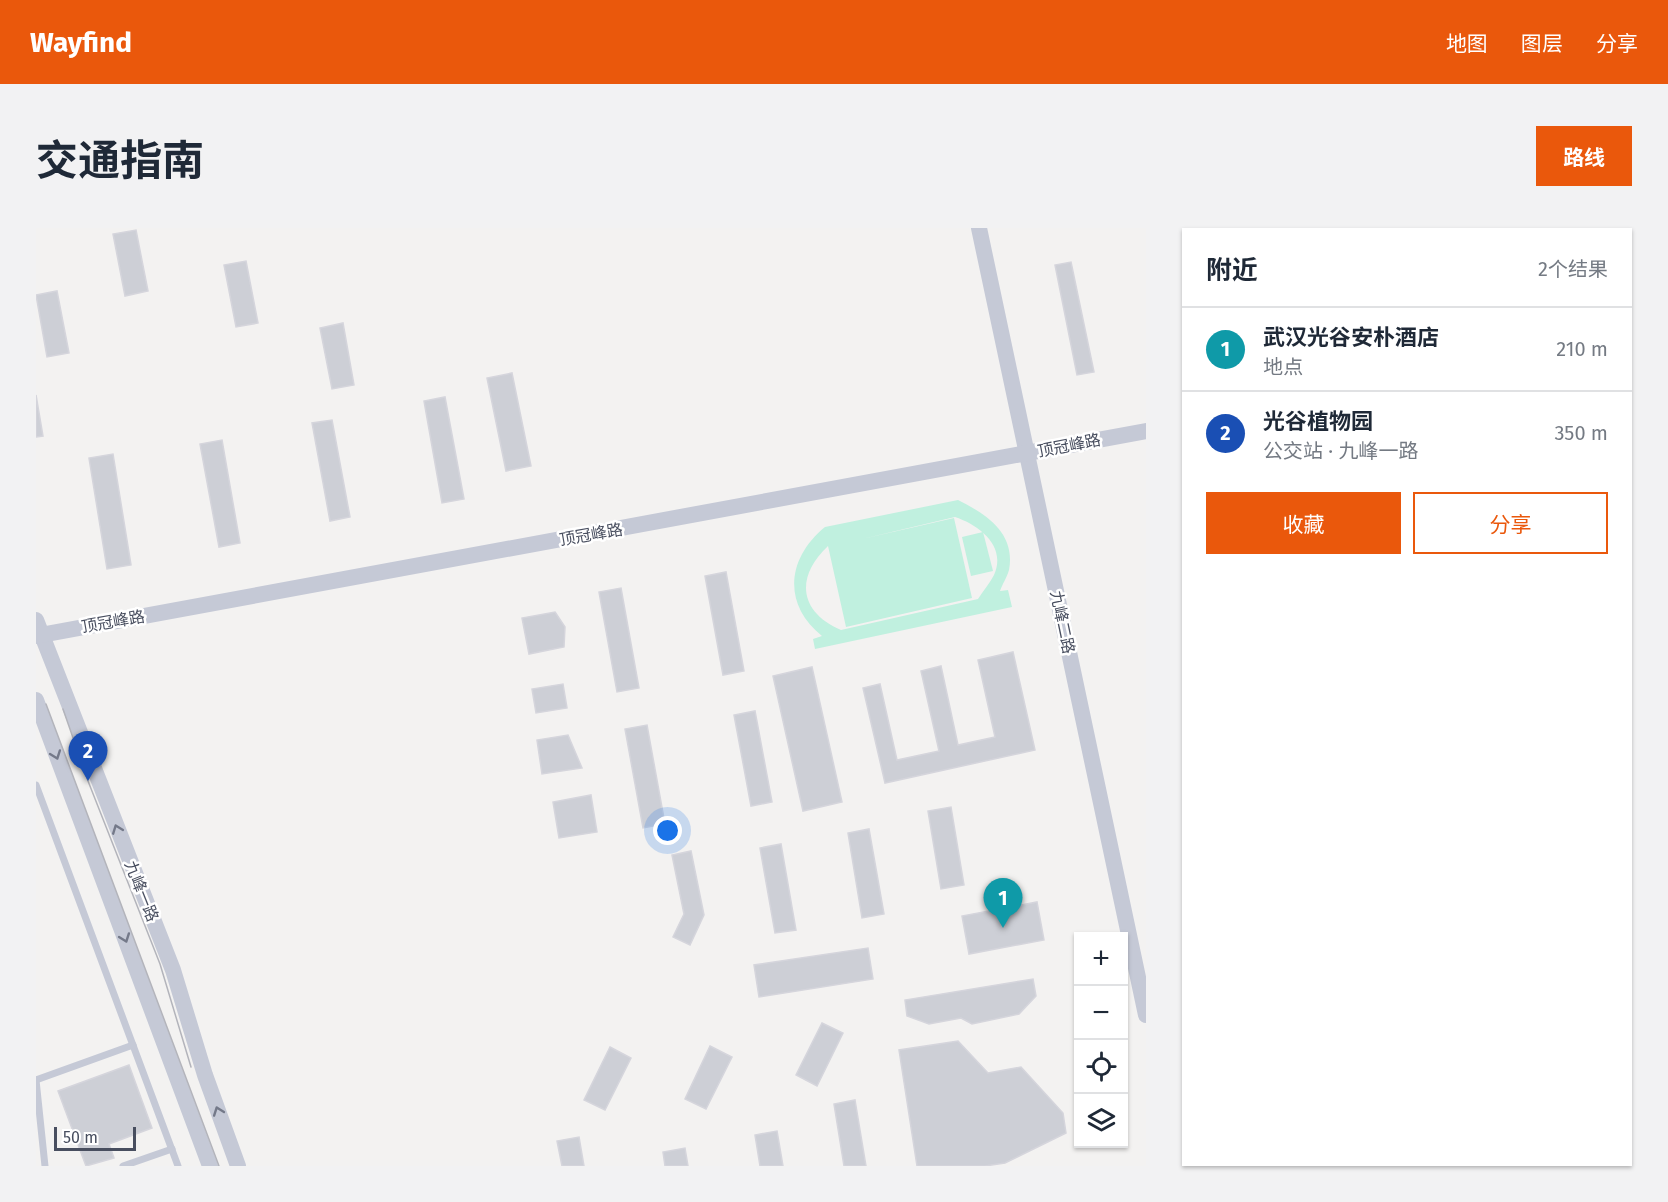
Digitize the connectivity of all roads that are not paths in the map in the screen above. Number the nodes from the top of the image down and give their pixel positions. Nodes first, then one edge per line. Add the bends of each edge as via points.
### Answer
1 (979, 228) edge
2 (1146, 431) edge
3 (1028, 453) junction
4 (38, 630) edge
5 (36, 700) edge
6 (36, 785) edge
7 (1146, 1015) edge
8 (133, 1045) junction
9 (36, 1080) edge
10 (172, 1149) junction
11 (45, 1166) edge
12 (123, 1166) edge
13 (178, 1166) edge
14 (210, 1166) edge
15 (238, 1166) edge

1 - 3 street, 九峰二路
2 - 3 street, 顶冠峰路
3 - 4 street, 顶冠峰路
3 - 7 street, 九峰二路
15 -> 4 street, 九峰一路 via 173,970
5 -> 14 street, 九峰一路
6 - 8 lane
8 - 9 lane
8 - 10 lane
9 - 11 lane
10 - 12 lane
10 - 13 lane

